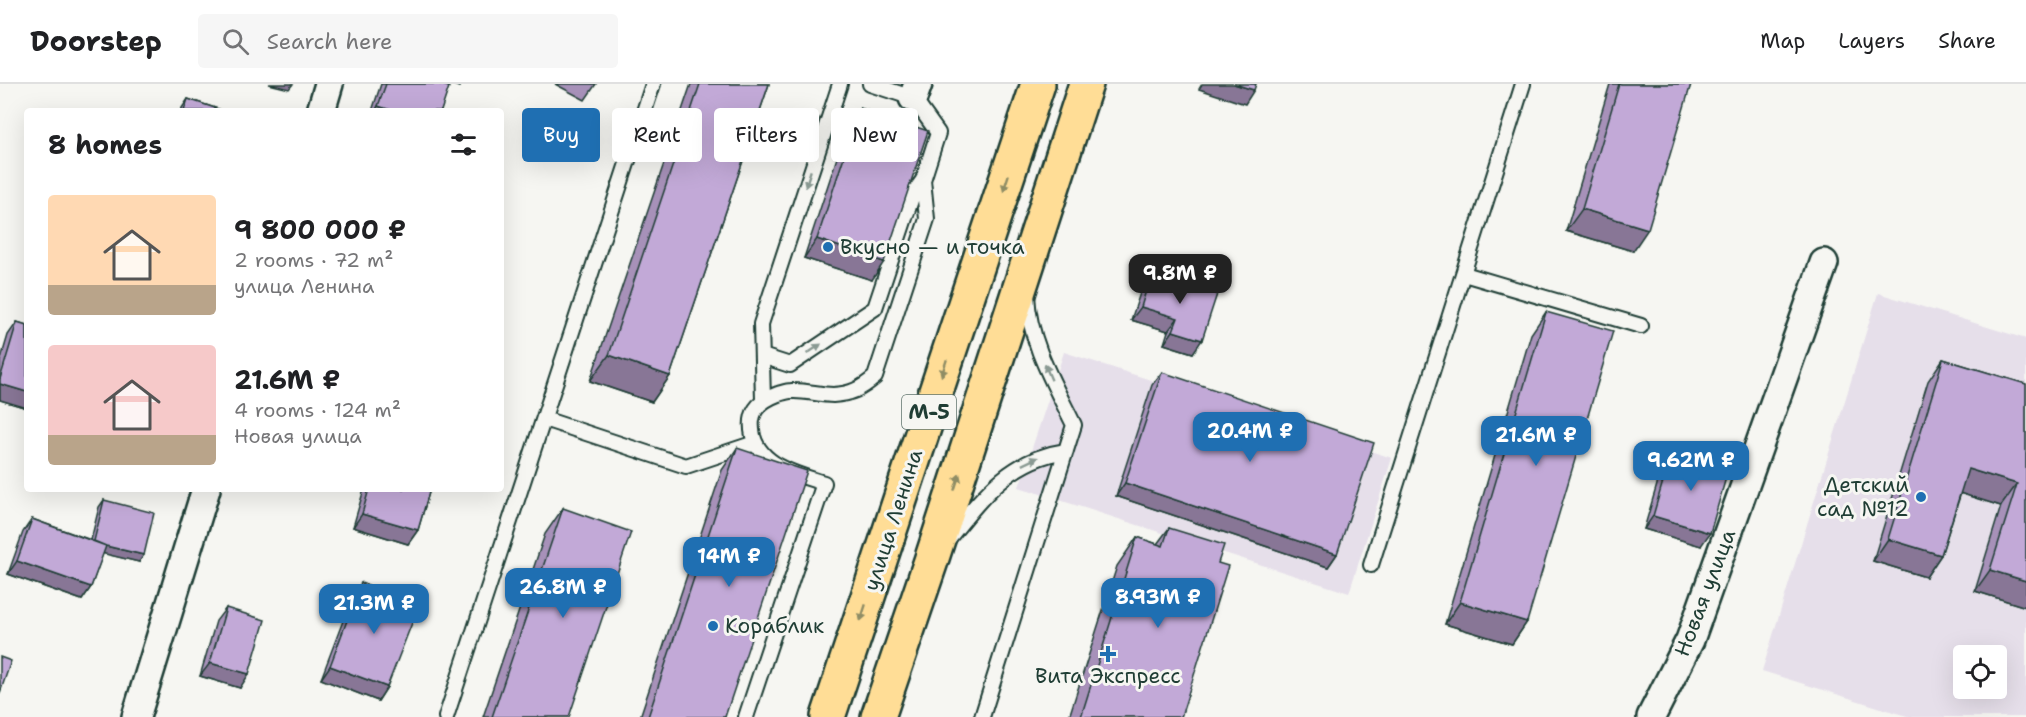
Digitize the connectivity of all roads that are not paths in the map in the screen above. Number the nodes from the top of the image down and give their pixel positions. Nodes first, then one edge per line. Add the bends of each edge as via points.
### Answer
1 (329, 84) edge
2 (653, 84) edge
3 (840, 84) edge
4 (870, 84) edge
5 (1038, 84) edge
6 (1086, 84) edge
7 (1523, 84) edge
8 (916, 91) edge
9 (322, 108) edge
10 (922, 180) junction
11 (1824, 263) dead end
12 (1026, 270) junction
13 (1464, 274) junction
14 (1641, 326) dead end
15 (762, 356) junction
16 (763, 400) junction
17 (544, 419) junction
18 (755, 443) junction
19 (1066, 451) junction
20 (205, 492) edge
21 (931, 561) junction
22 (1371, 565) dead end
23 (136, 717) edge
24 (446, 717) edge
25 (746, 717) edge
26 (828, 717) edge
27 (878, 717) edge
28 (982, 717) edge
29 (1651, 717) edge

1 - 9 street
2 - 17 lane
3 -> 15 lane via 760,324
4 - 8 lane
5 -> 26 main road, улица Ленина / М-5
6 - 12 main road, М-5
7 - 13 lane
8 - 10 lane via 938,133
15 -> 10 lane via 790,365 875,308 913,194
10 - 16 lane via 927,219 875,377 859,390 832,395 789,390
11 - 29 street, Новая улица via 1690,640
19 -> 12 lane via 1074,425 1035,340
21 -> 12 main road, М-5
13 - 14 lane
13 - 22 lane
15 - 16 lane
16 - 18 lane via 752,415
17 - 18 lane via 686,466
17 - 24 lane
18 - 25 lane via 769,459 788,471 824,483
21 -> 19 lane via 981,498 1014,468 1045,454
19 - 28 lane
20 - 23 street
21 - 27 main road, М-5

